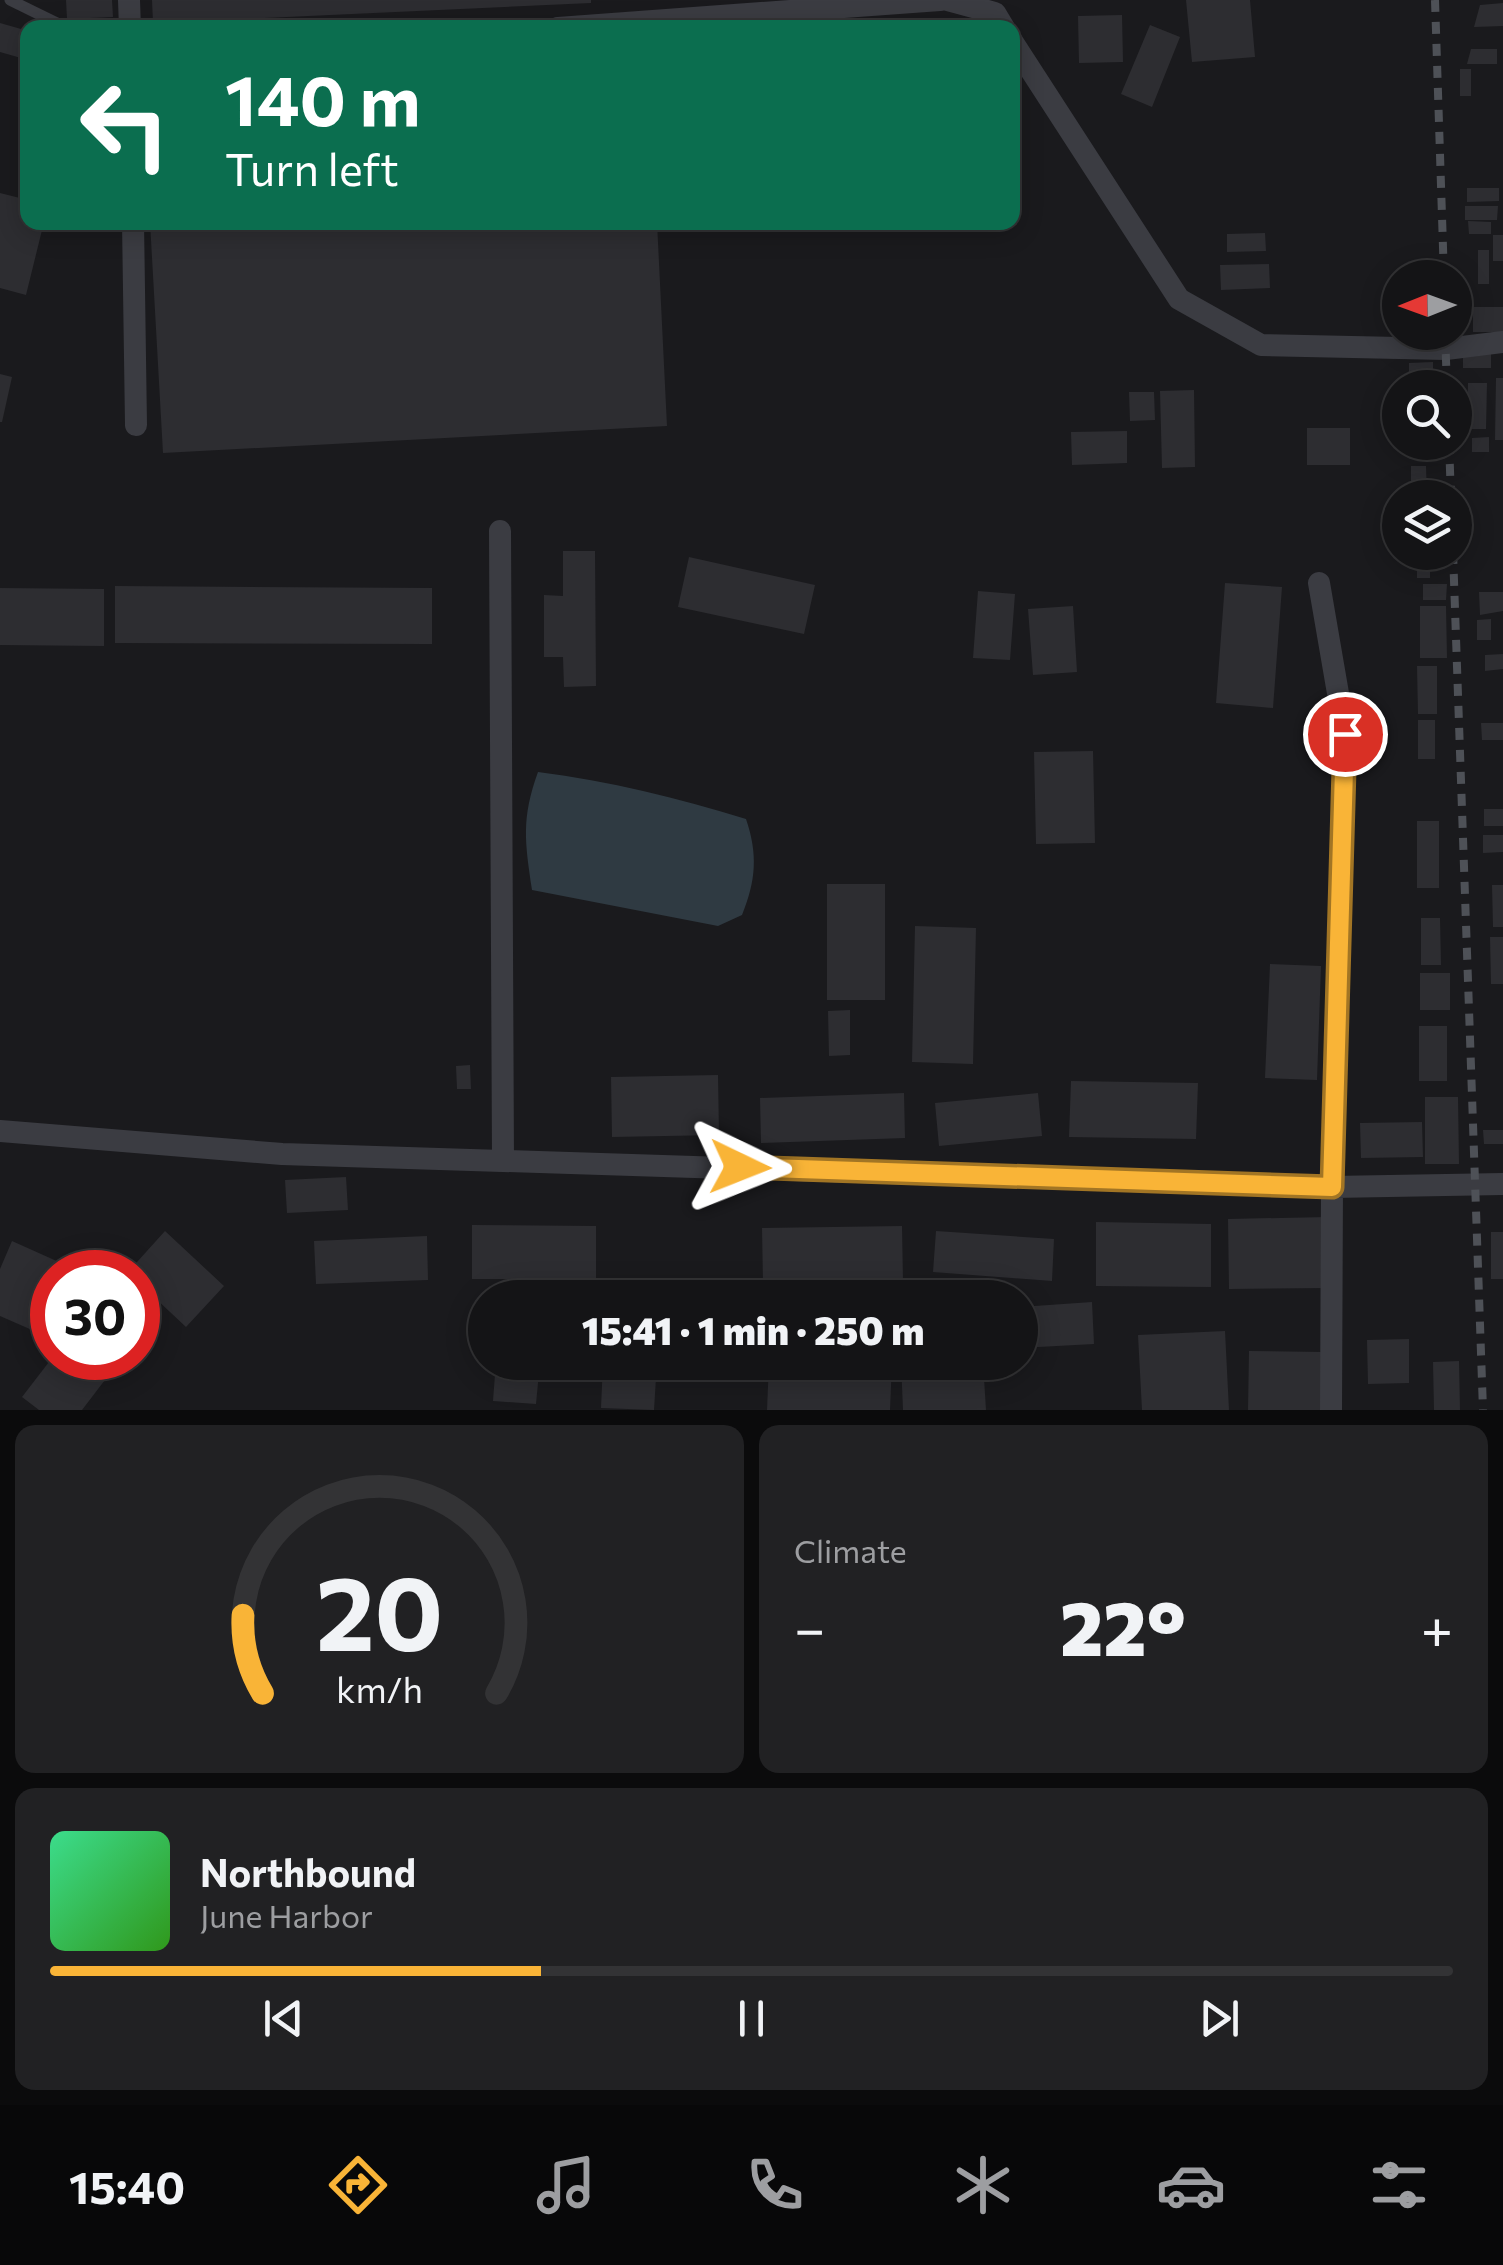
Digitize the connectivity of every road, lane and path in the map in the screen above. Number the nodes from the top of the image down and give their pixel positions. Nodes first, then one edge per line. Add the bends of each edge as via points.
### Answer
1 (10, 0) edge
2 (943, 0) edge
3 (51, 20) edge
4 (668, 20) edge
5 (999, 20) edge
6 (1020, 53) edge
7 (133, 230) edge
8 (1503, 342) edge
9 (136, 425) dead end
10 (500, 532) dead end
11 (1320, 583) dead end
12 (0, 1131) edge
13 (503, 1160) junction
14 (1503, 1184) edge
15 (1332, 1187) junction
16 (1331, 1410) edge

1 - 3 lane
2 - 4 street
2 - 5 street via 994,13
6 - 8 street via 1179,299 1261,345 1446,349
7 - 9 street
10 - 13 street
11 - 15 street via 1345,734
12 - 13 street via 282,1154
13 - 15 street
14 - 15 street
15 - 16 street

